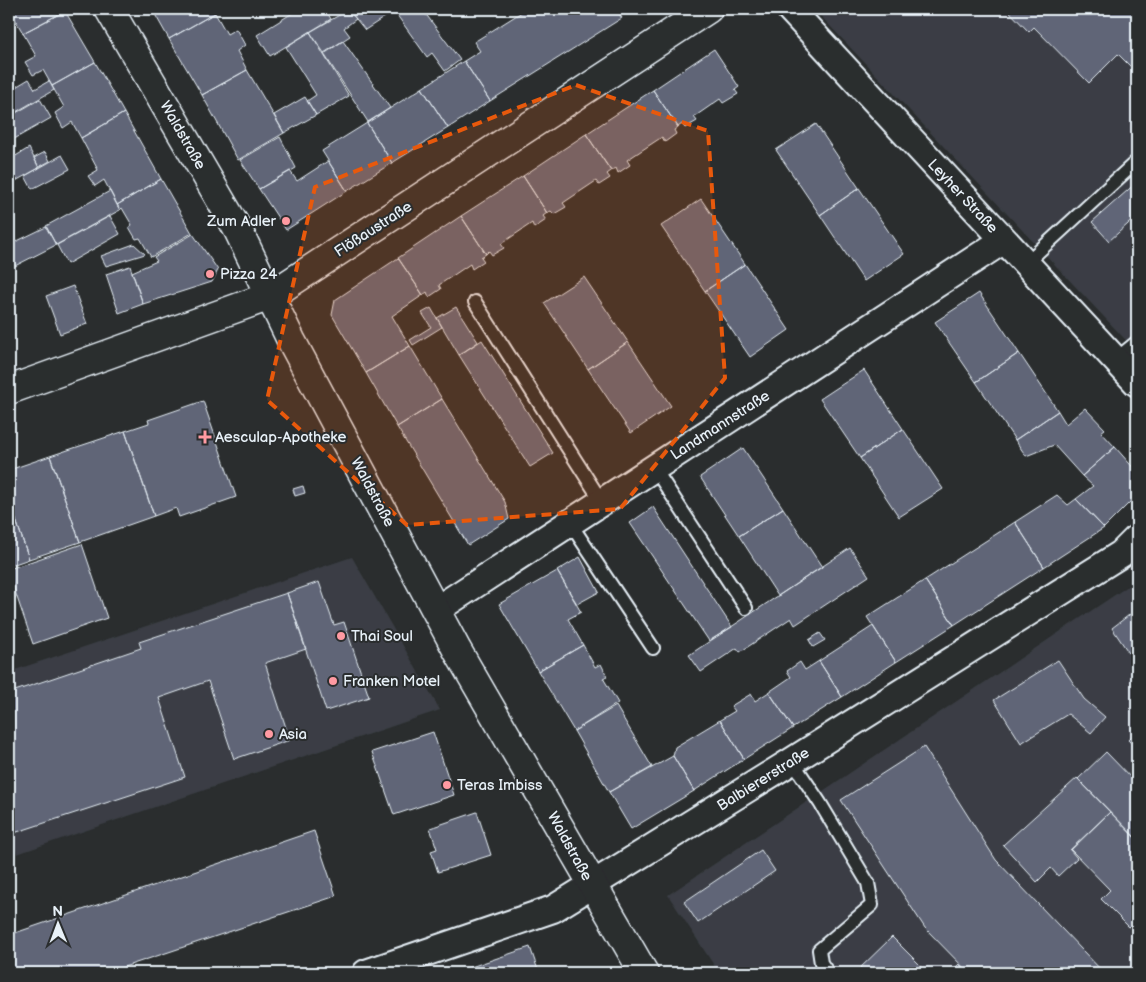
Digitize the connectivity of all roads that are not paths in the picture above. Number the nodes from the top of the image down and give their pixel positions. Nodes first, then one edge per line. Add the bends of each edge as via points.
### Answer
1 (108, 9) edge
2 (708, 9) edge
3 (790, 9) edge
4 (1137, 161) edge
5 (1004, 240) junction
6 (1025, 264) junction
7 (270, 296) junction
8 (474, 302) dead end
9 (1137, 342) edge
10 (1115, 360) junction
11 (1137, 382) edge
12 (9, 390) edge
13 (654, 468) junction
14 (602, 502) junction
15 (570, 523) junction
16 (1137, 538) edge
17 (746, 608) dead end
18 (436, 610) junction
19 (653, 648) dead end
20 (792, 761) junction
21 (592, 886) junction
22 (366, 973) edge
23 (644, 973) edge
24 (828, 973) edge

1 - 7 street, Waldstraße via 238,230
2 - 7 street, Flößaustraße
3 - 5 street, Leyher Straße
4 - 6 lane
5 - 6 street, Leyher Straße
5 - 13 street, Landmannstraße
6 - 10 street, Leyher Straße
7 - 12 street, Flößaustraße
7 - 18 street, Waldstraße
8 - 14 lane
9 - 10 lane
10 - 11 street, Leyher Straße
13 - 14 street, Landmannstraße
13 - 17 lane
14 - 15 street, Landmannstraße
15 - 18 street, Landmannstraße
15 - 19 lane
16 - 20 street, Balbiererstraße via 1121,554
18 - 21 street, Waldstraße
20 - 21 street, Balbiererstraße
20 - 24 lane via 868,883 872,904 819,950 821,963
21 - 22 street, Balbiererstraße via 553,909
21 - 23 street, Waldstraße

